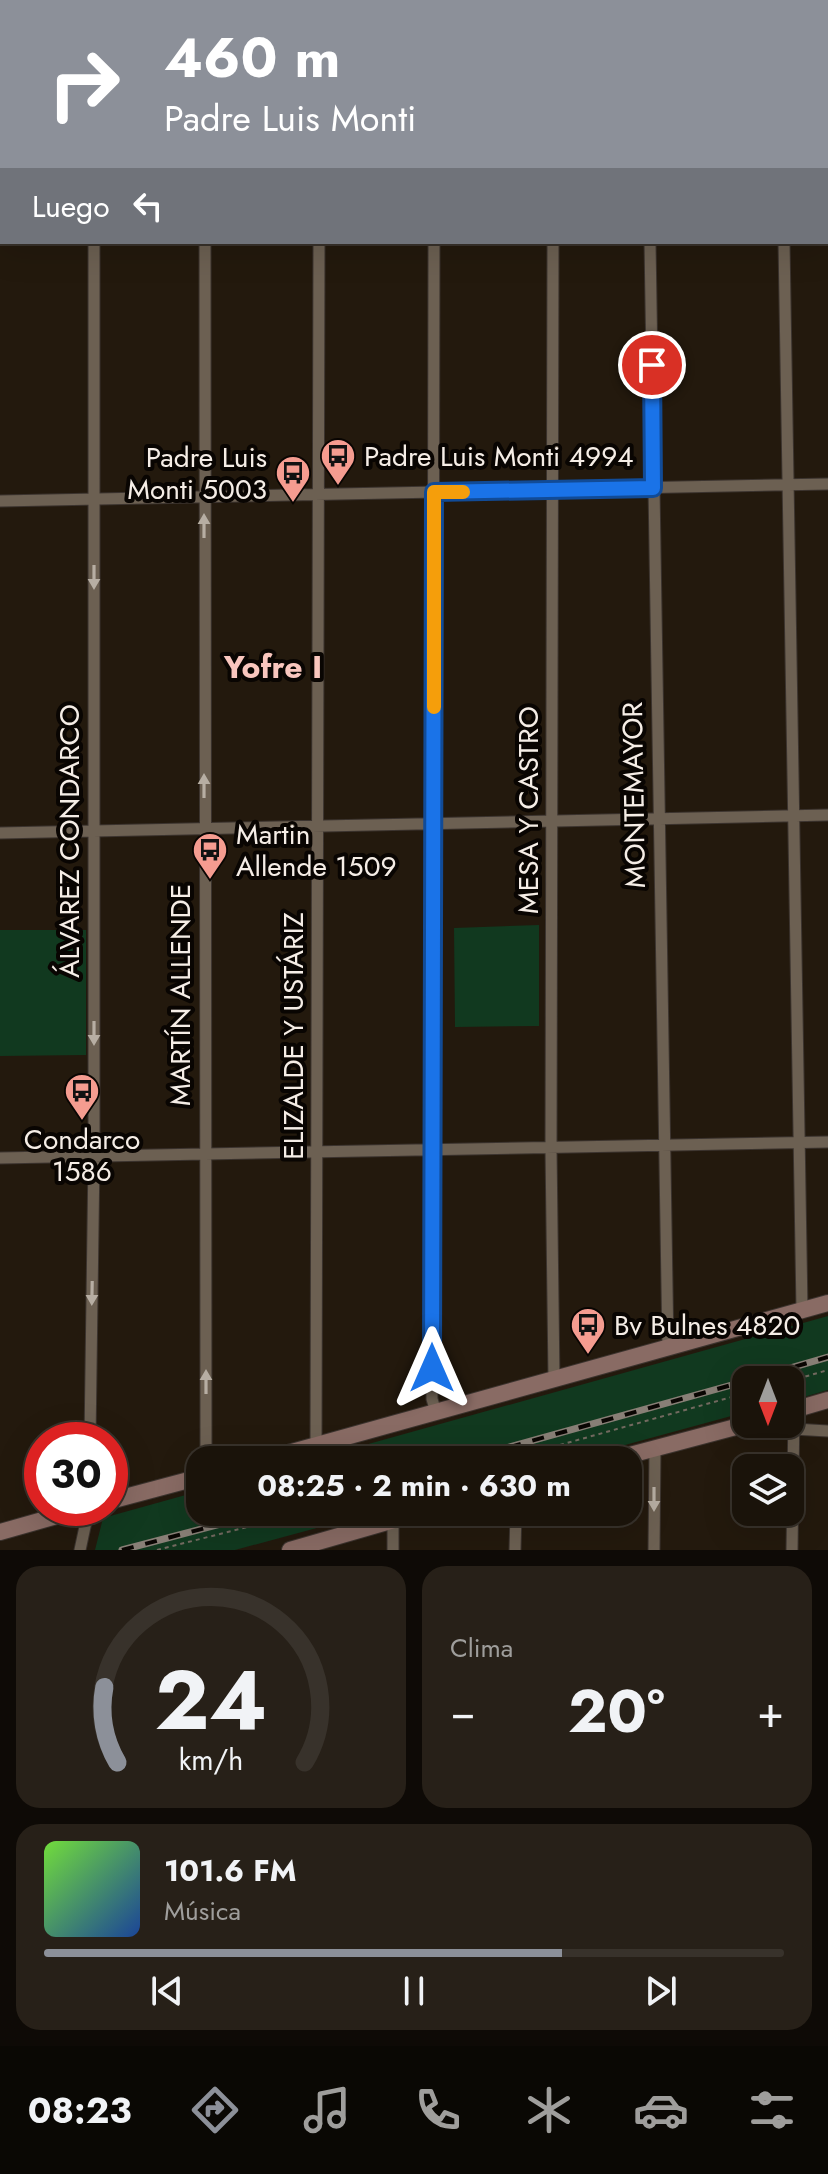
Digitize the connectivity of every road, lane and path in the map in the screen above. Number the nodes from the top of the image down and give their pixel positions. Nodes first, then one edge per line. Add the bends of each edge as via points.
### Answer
1 (94, 244) edge
2 (205, 244) edge
3 (319, 244) edge
4 (434, 244) edge
5 (553, 244) edge
6 (650, 244) edge
7 (784, 244) edge
8 (828, 484) edge
9 (788, 485) junction
10 (653, 488) junction
11 (552, 491) junction
12 (434, 492) junction
13 (318, 496) junction
14 (204, 498) junction
15 (94, 499) junction
16 (0, 501) edge
17 (828, 815) edge
18 (794, 816) junction
19 (658, 819) junction
20 (553, 821) junction
21 (435, 822) junction
22 (317, 825) junction
23 (204, 828) junction
24 (92, 829) junction
25 (0, 833) edge
26 (828, 1142) edge
27 (800, 1143) junction
28 (664, 1146) junction
29 (551, 1149) junction
30 (433, 1151) junction
31 (317, 1153) junction
32 (205, 1155) junction
33 (94, 1157) junction
34 (0, 1158) edge
35 (828, 1303) edge
36 (802, 1310) junction
37 (668, 1348) junction
38 (828, 1370) edge
39 (804, 1377) edge
40 (554, 1379) junction
41 (732, 1397) edge
42 (828, 1400) edge
43 (804, 1407) edge
44 (436, 1412) junction
45 (90, 1422) edge
46 (732, 1428) edge
47 (804, 1431) edge
48 (828, 1431) edge
49 (794, 1438) edge
50 (316, 1445) junction
51 (206, 1446) edge
52 (312, 1446) edge
53 (556, 1446) edge
54 (655, 1448) junction
55 (642, 1452) edge
56 (186, 1481) edge
57 (128, 1496) edge
58 (24, 1525) edge
59 (84, 1526) edge
60 (251, 1526) edge
61 (372, 1526) edge
62 (393, 1526) edge
63 (516, 1526) edge
64 (0, 1532) edge
65 (80, 1550) edge
66 (157, 1550) edge
67 (290, 1550) edge
68 (393, 1550) edge
69 (515, 1550) edge
70 (654, 1550) edge
71 (792, 1550) edge

1 - 15 street, ÁLVAREZ CONDARCO
2 - 14 street, MARTÍN ALLENDE
3 - 13 street, ELIZALDE Y USTÁRIZ
4 - 12 street
5 - 11 street, MESA Y CASTRO
6 - 10 street, MONTEMAYOR
7 - 9 street
8 - 9 street
9 - 10 street
9 - 18 street
10 - 11 street
10 - 19 street, MONTEMAYOR
11 - 12 street
11 - 20 street, MESA Y CASTRO
12 - 13 street
12 - 21 street
13 - 14 street
13 - 22 street, ELIZALDE Y USTÁRIZ
14 - 15 street
23 -> 14 street, MARTÍN ALLENDE
15 - 16 street
15 -> 24 street, ÁLVAREZ CONDARCO
17 - 18 street
18 - 19 street
18 - 27 street
19 - 20 street
19 - 28 street, MONTEMAYOR
20 - 21 street
20 - 29 street, MESA Y CASTRO
21 - 22 street
21 - 30 street
22 - 23 street
22 - 31 street, ELIZALDE Y USTÁRIZ
23 - 24 street
23 - 32 street, MARTÍN ALLENDE
24 - 25 street
24 -> 33 street, ÁLVAREZ CONDARCO
26 - 27 street
27 - 28 street
27 - 36 street
28 - 29 street
28 - 37 street, MONTEMAYOR
29 - 30 street
29 - 40 street, MESA Y CASTRO
30 - 31 street
30 - 44 street
31 - 32 street
31 - 50 street, ELIZALDE Y USTÁRIZ
32 - 33 street
51 -> 32 street, MARTÍN ALLENDE
33 - 34 street
33 -> 45 street, ÁLVAREZ CONDARCO
35 - 36 main road
36 - 37 main road
37 - 40 main road
38 - 39 path
40 - 44 main road
41 - 53 path
42 - 43 main road
44 - 50 main road
46 - 54 main road
47 - 48 street
49 - 71 street
50 - 52 main road
54 - 55 main road
54 -> 70 street
56 - 57 main road
58 - 64 main road
59 - 65 street
60 - 66 path
61 - 67 main road
62 - 68 street
63 - 69 street

